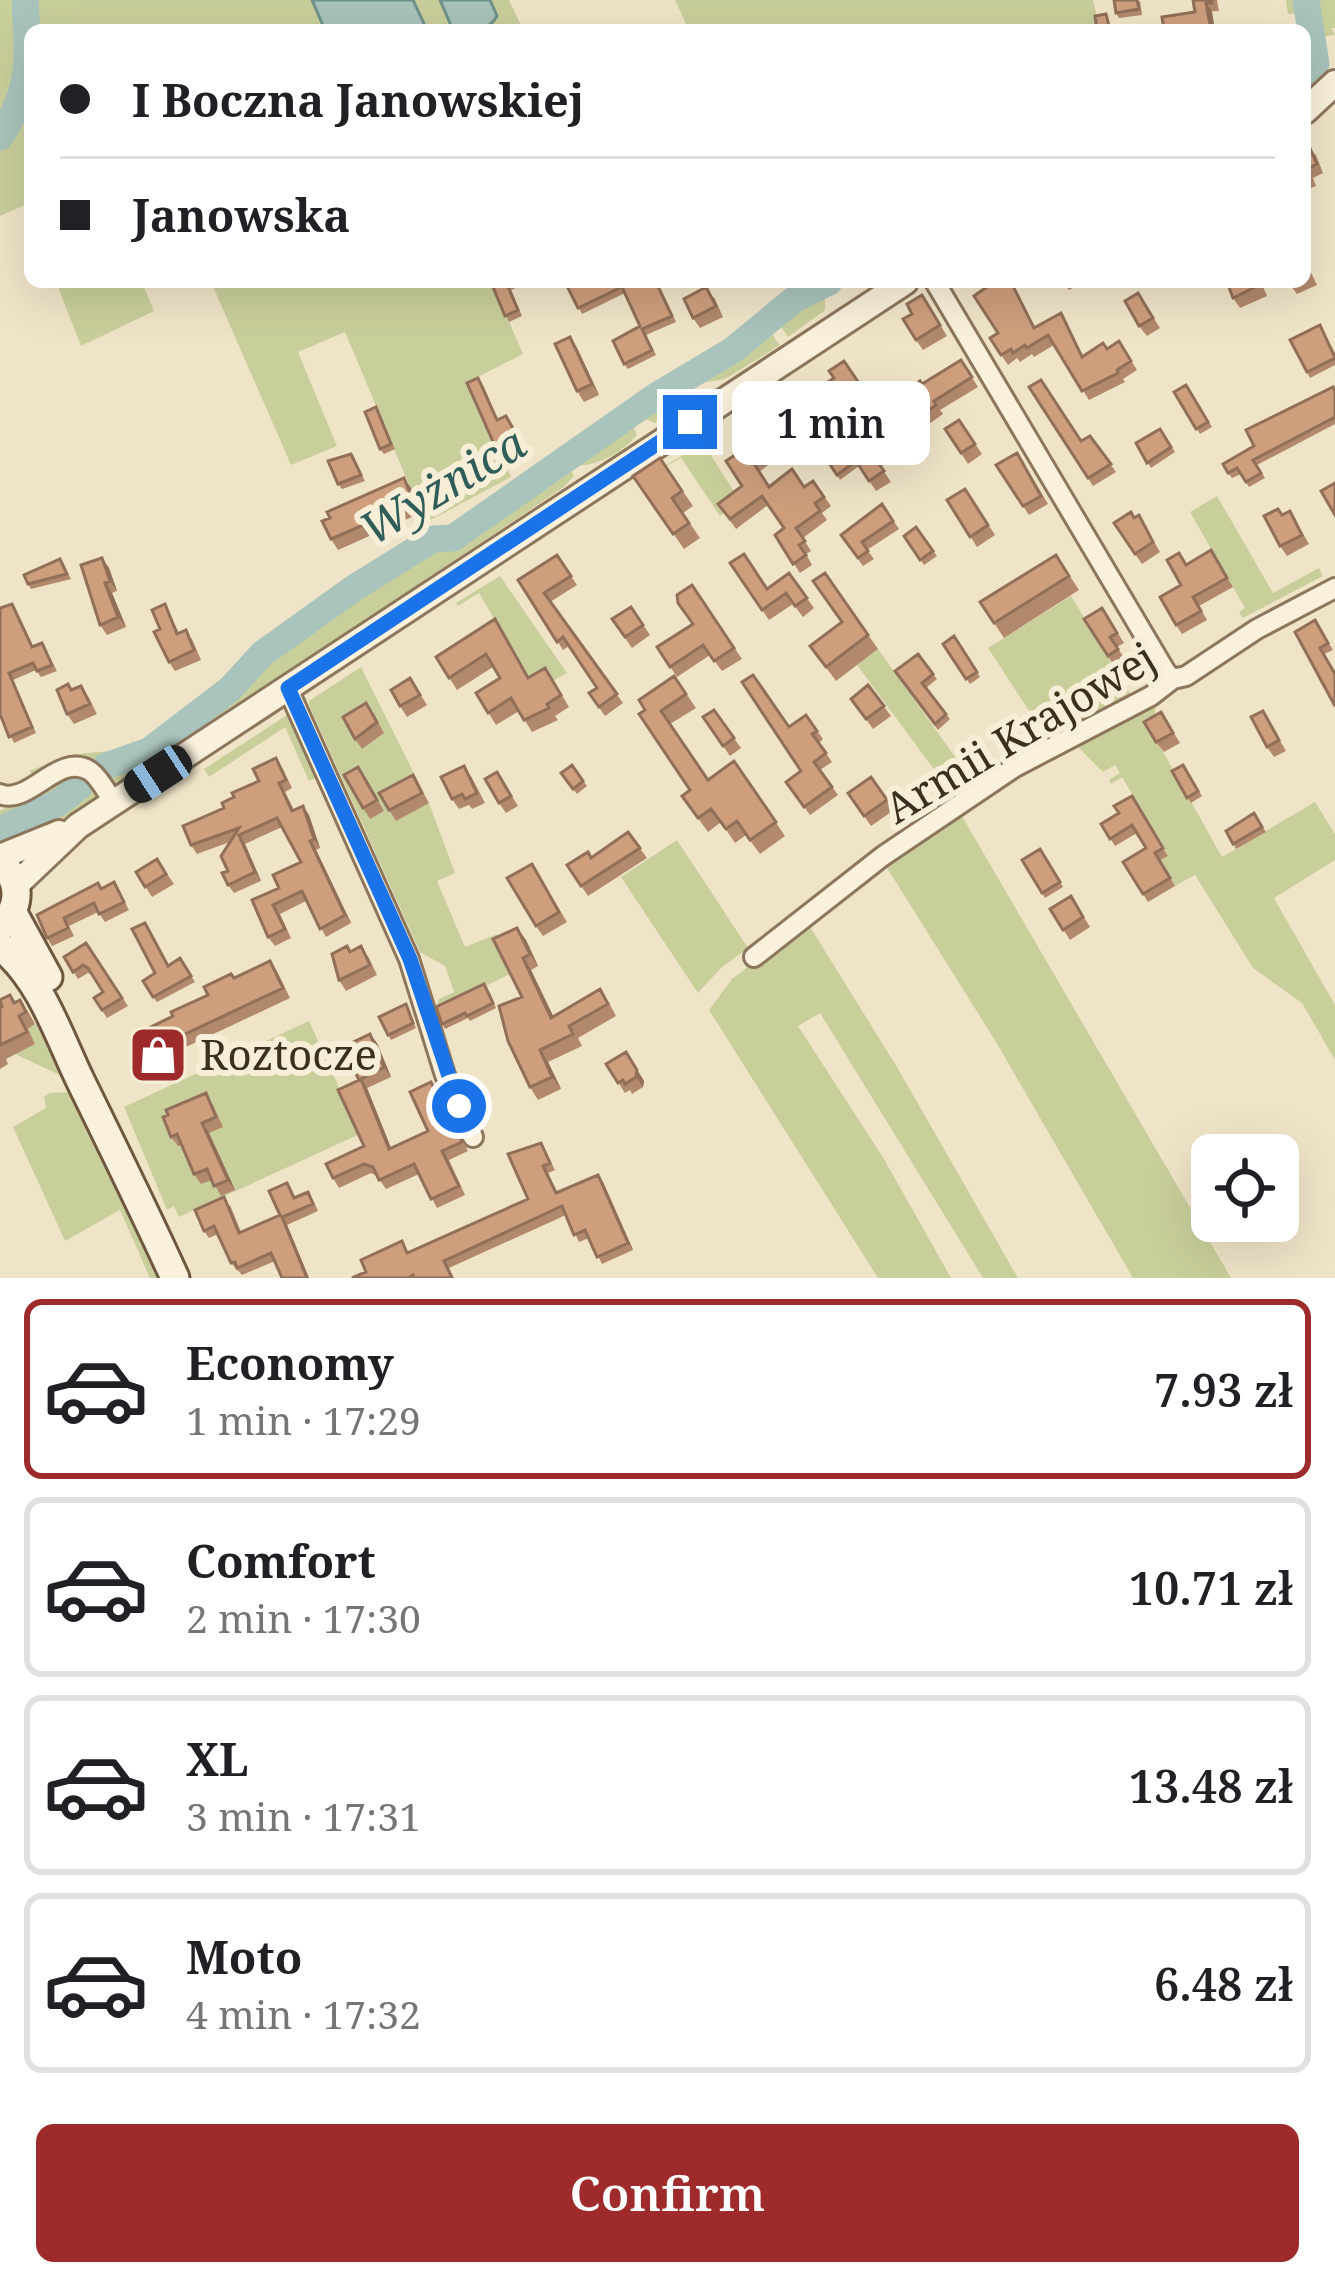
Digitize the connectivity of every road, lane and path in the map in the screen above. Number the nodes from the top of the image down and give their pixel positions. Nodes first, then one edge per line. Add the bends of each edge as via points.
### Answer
1 (1335, 83) edge
2 (1311, 105) edge
3 (896, 288) edge
4 (938, 288) edge
5 (1335, 588) edge
6 (1173, 679) junction
7 (288, 688) junction
8 (0, 794) edge
9 (113, 803) junction
10 (6, 889) edge
11 (0, 946) edge
12 (754, 957) dead end
13 (473, 1137) dead end
14 (114, 1142) junction
15 (175, 1278) edge

1 - 2 street
3 - 7 street
4 - 6 street
5 - 6 street, Armii Krajowej
6 - 12 street, Armii Krajowej via 1015,767
7 - 9 street
7 - 13 street via 410,959
8 - 9 street via 14,796 80,767
9 - 10 street
10 - 14 main road via 78,1034
11 - 14 main road via 34,985
14 - 15 main road

